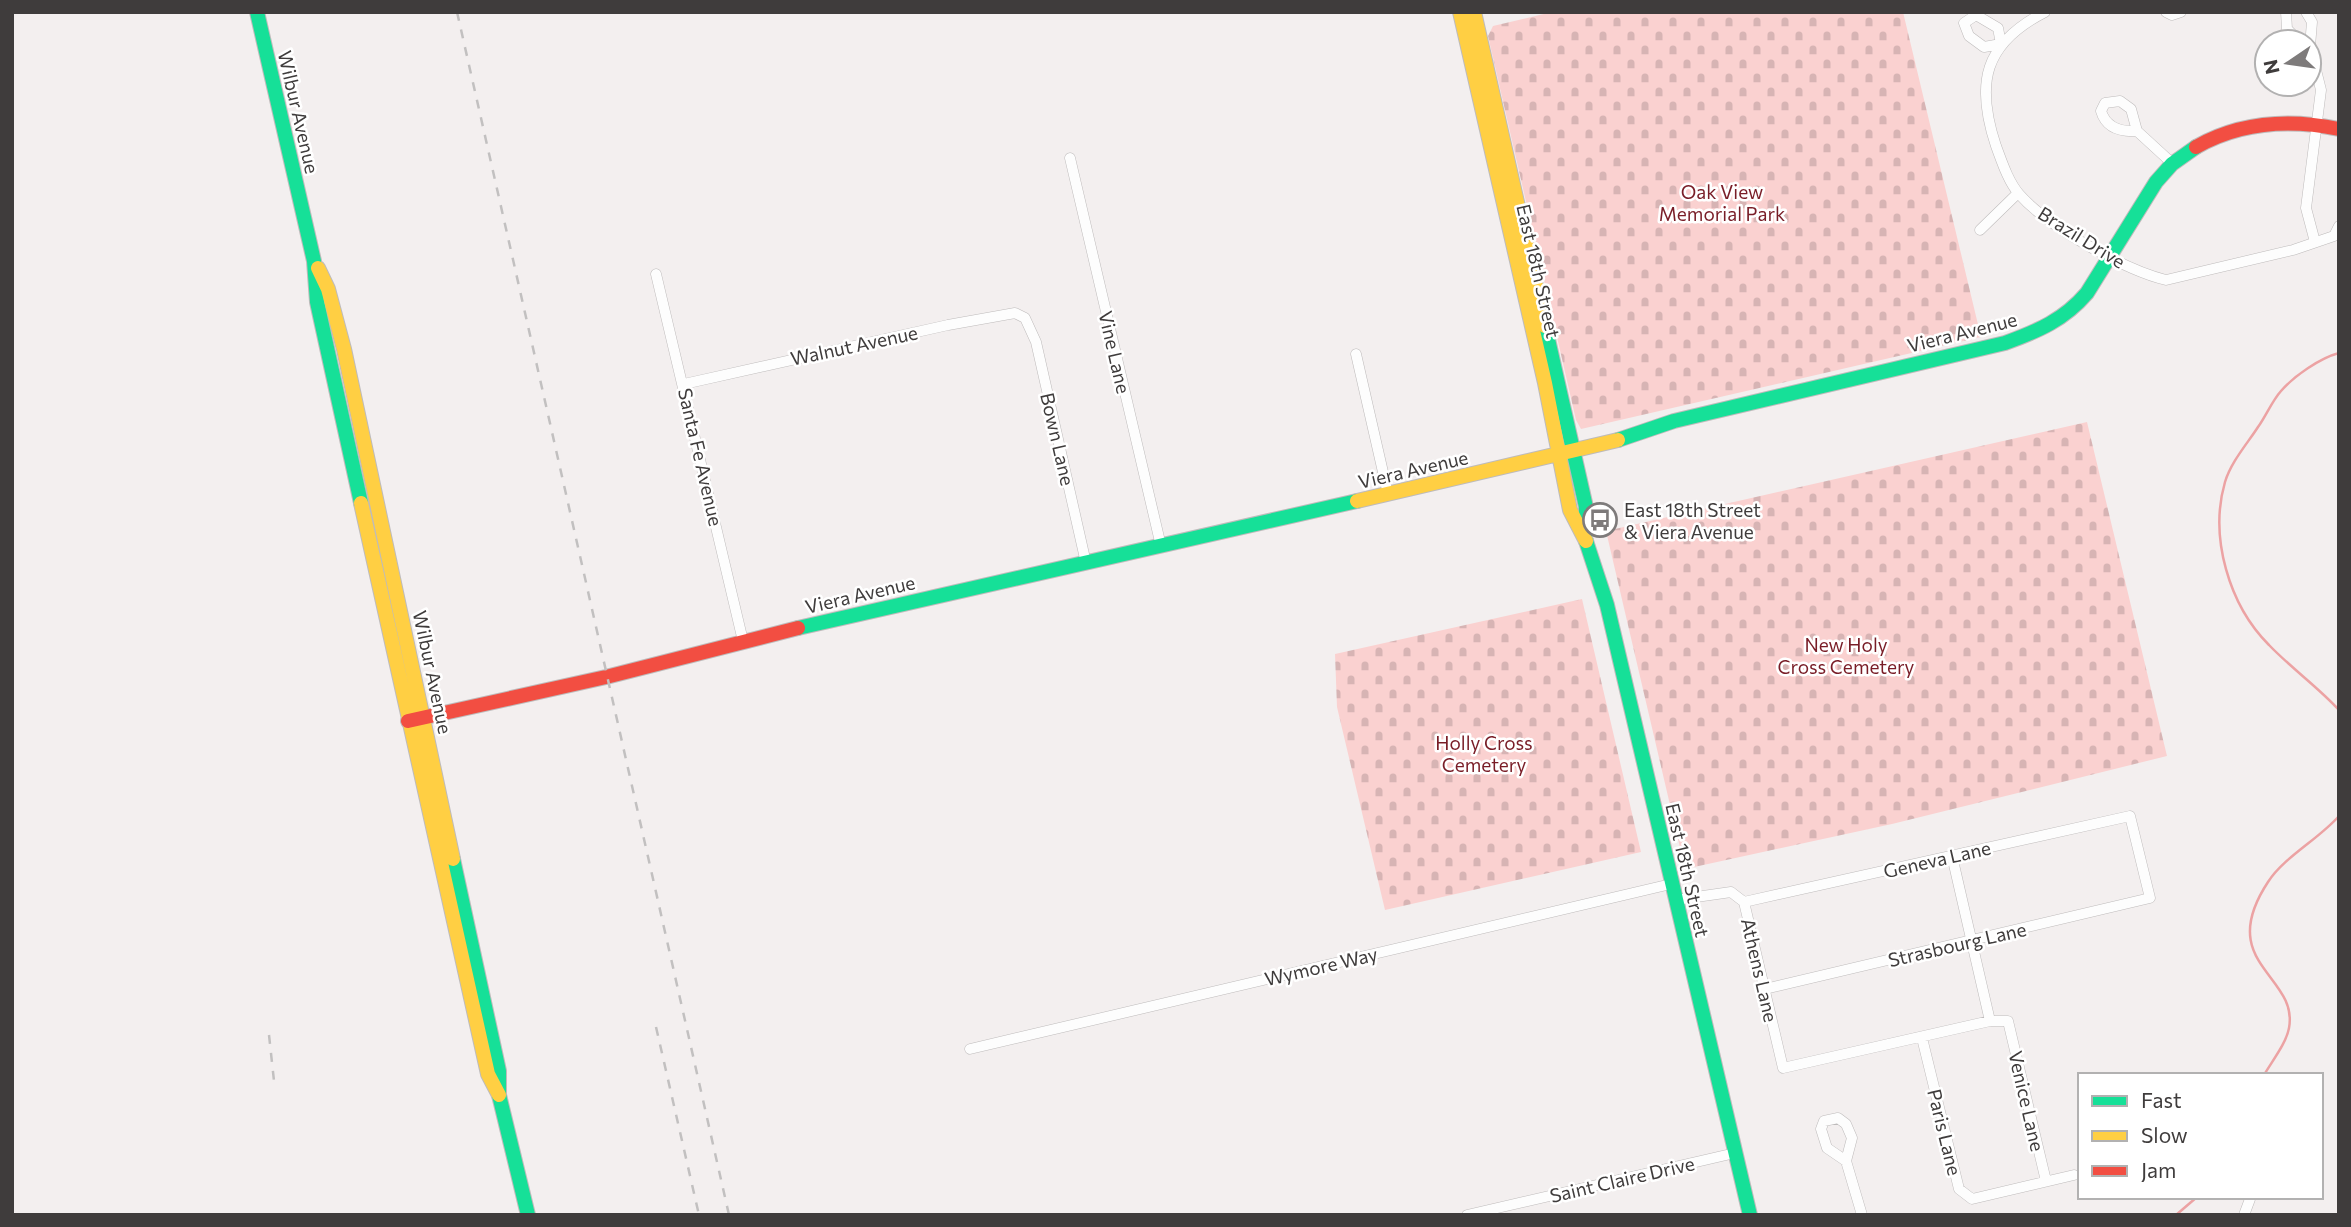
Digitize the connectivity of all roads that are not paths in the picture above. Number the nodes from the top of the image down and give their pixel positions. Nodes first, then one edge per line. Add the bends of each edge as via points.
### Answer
1 (257, 12) edge
2 (2045, 12) edge
3 (2166, 12) edge
4 (2181, 12) edge
5 (1470, 14) edge
6 (2320, 98) edge
7 (2318, 123) junction
8 (2339, 129) edge
9 (2137, 131) dead end
10 (1070, 158) dead end
11 (2173, 164) junction
12 (2018, 193) junction
13 (1980, 230) dead end
14 (2337, 234) edge
15 (2315, 242) junction
16 (2110, 257) junction
17 (314, 261) junction
18 (656, 274) dead end
19 (1025, 318) joint
20 (1356, 354) dead end
21 (684, 384) junction
22 (1574, 451) junction
23 (1559, 454) junction
24 (367, 457) junction
25 (352, 459) junction
26 (1388, 494) junction
27 (1585, 536) junction
28 (1161, 547) junction
29 (1086, 563) junction
30 (743, 641) junction
31 (415, 719) junction
32 (1952, 856) junction
33 (1671, 884) junction
34 (2150, 898) joint
35 (1675, 900) junction
36 (1744, 902) junction
37 (1970, 941) junction
38 (1765, 989) junction
39 (1990, 1021) junction
40 (1922, 1038) junction
41 (970, 1049) dead end
42 (1735, 1153) junction
43 (1846, 1161) dead end
44 (2074, 1175) dead end
45 (2046, 1181) junction
46 (2250, 1199) edge
47 (528, 1215) edge
48 (1467, 1215) edge
49 (1750, 1215) edge
50 (1862, 1215) edge
51 (2244, 1215) edge

1 - 17 main road, Wilbur Avenue
2 - 12 street, Brazil Drive via 2017,26 1988,67 1985,99 1991,131
3 - 4 street
5 - 22 main road, East 18th Street
5 - 23 main road, East 18th Street
6 - 7 street
7 - 8 main road, Viera Avenue
7 - 11 main road, Viera Avenue via 2284,121 2239,129 2206,142
7 - 15 street via 2306,208
9 - 11 street
10 - 28 street, Vine Lane
11 - 16 main road, Viera Avenue via 2150,191
12 - 13 street
12 - 16 street, Brazil Drive via 2040,213
14 - 15 street, Brazil Drive
15 - 16 street, Brazil Drive via 2166,280
16 - 22 main road, Viera Avenue via 2090,289 2064,317 2034,333 1674,421
17 - 24 main road, Wilbur Avenue via 338,325
17 - 25 main road, Wilbur Avenue via 317,302
18 - 21 street, Santa Fe Avenue
19 - 21 street, Walnut Avenue via 1004,313
19 - 29 street, Bown Lane via 1036,342
20 - 26 street
21 - 30 street, Santa Fe Avenue
22 - 23 main road, Viera Avenue
22 - 27 main road, East 18th Street via 1586,506
23 - 26 main road, Viera Avenue
23 - 27 main road, East 18th Street via 1570,510
24 - 25 main road
24 - 31 main road, Wilbur Avenue
25 - 31 main road, Wilbur Avenue
26 - 28 main road, Viera Avenue
27 - 33 main road, East 18th Street via 1607,605
28 - 29 main road, Viera Avenue
29 - 30 main road, Viera Avenue
30 - 31 main road, Viera Avenue
31 - 47 main road, Wilbur Avenue via 488,1074 499,1095
32 - 34 street, Geneva Lane via 2130,816
32 - 36 street, Geneva Lane
32 - 37 street
33 - 35 main road, East 18th Street
33 - 41 street, Wymore Way
34 - 37 street, Strasbourg Lane
35 - 36 street, Athens Lane via 1731,892
35 - 42 main road, East 18th Street
36 - 38 street, Athens Lane
37 - 38 street, Strasbourg Lane
37 - 39 street
38 - 40 street, Athens Lane via 1783,1068
39 - 40 street
39 - 45 street, Venice Lane via 2008,1021
40 - 45 street, Paris Lane via 1959,1189 1972,1199
42 - 48 street, Saint Claire Drive
42 - 49 main road, East 18th Street
43 - 50 street
44 - 45 street, Paris Lane
46 - 51 street

